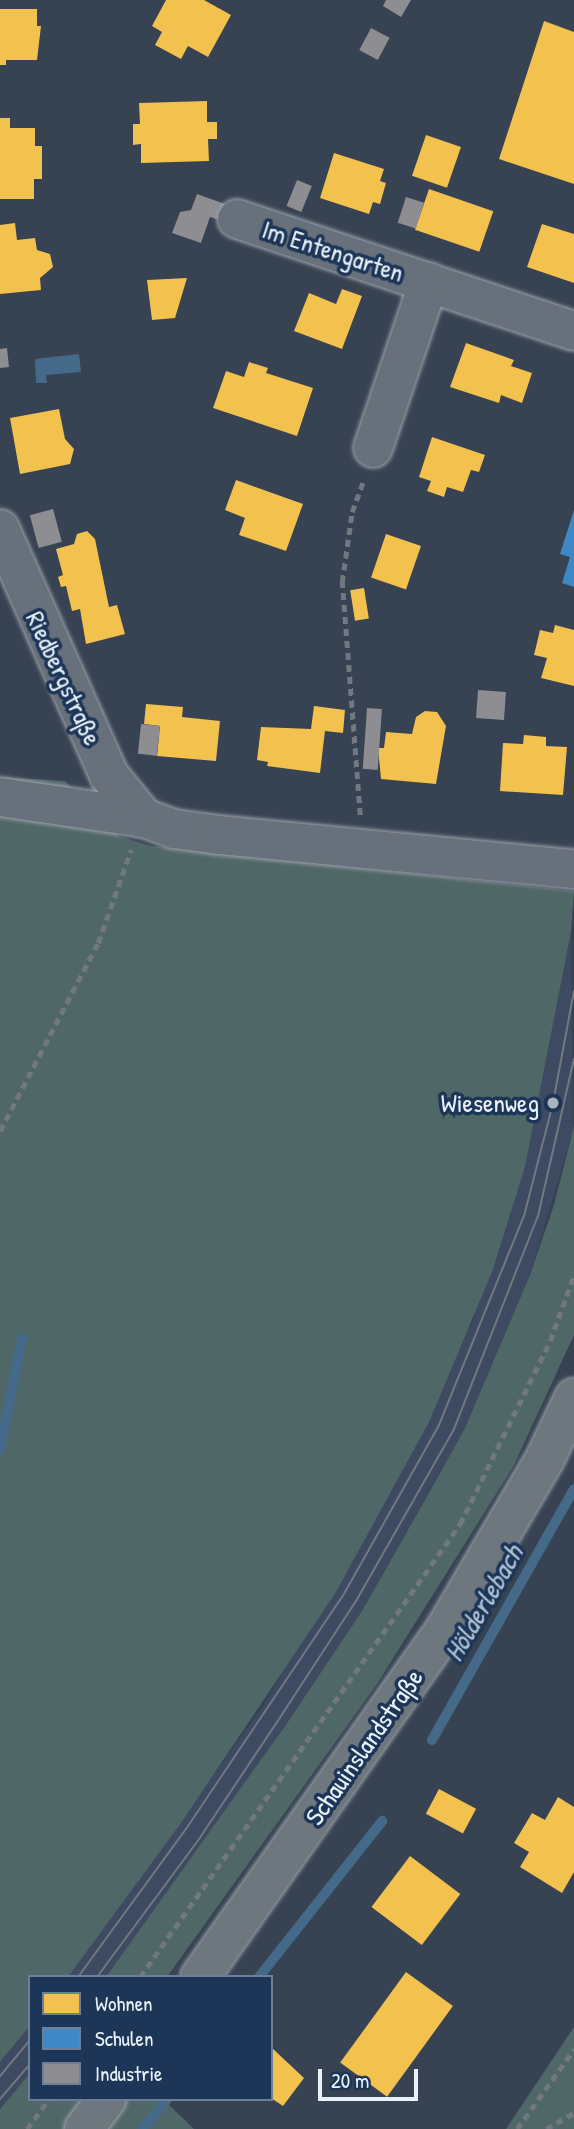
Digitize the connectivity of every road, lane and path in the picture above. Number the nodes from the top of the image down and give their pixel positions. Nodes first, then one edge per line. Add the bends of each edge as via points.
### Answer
1 (237, 219) dead end
2 (429, 282) junction
3 (574, 331) edge
4 (373, 448) joint
5 (0, 529) edge
6 (0, 797) edge
7 (144, 817) junction
8 (362, 847) junction
9 (574, 869) edge
10 (0, 1131) edge
11 (574, 1275) edge
12 (574, 1398) edge
13 (141, 1975) edge
14 (201, 1975) edge
15 (574, 2049) edge
16 (48, 2101) edge
17 (105, 2101) edge
18 (574, 2113) edge
19 (27, 2129) edge
20 (84, 2129) edge
21 (517, 2129) edge
22 (546, 2129) edge

1 - 2 street, Im Entengarten
2 - 3 street, Im Entengarten
2 - 4 street, Im Entengarten
4 - 8 path via 352,512 342,582
5 - 7 street, Riedbergstraße via 109,775
6 - 7 street
7 - 8 street via 175,830
7 - 10 path via 98,943
8 - 9 street
11 - 13 path via 550,1340 460,1524
12 - 14 main road, Schauinslandstraße via 545,1459 444,1631
15 - 21 path
16 - 19 path
17 - 20 main road
18 - 22 path

